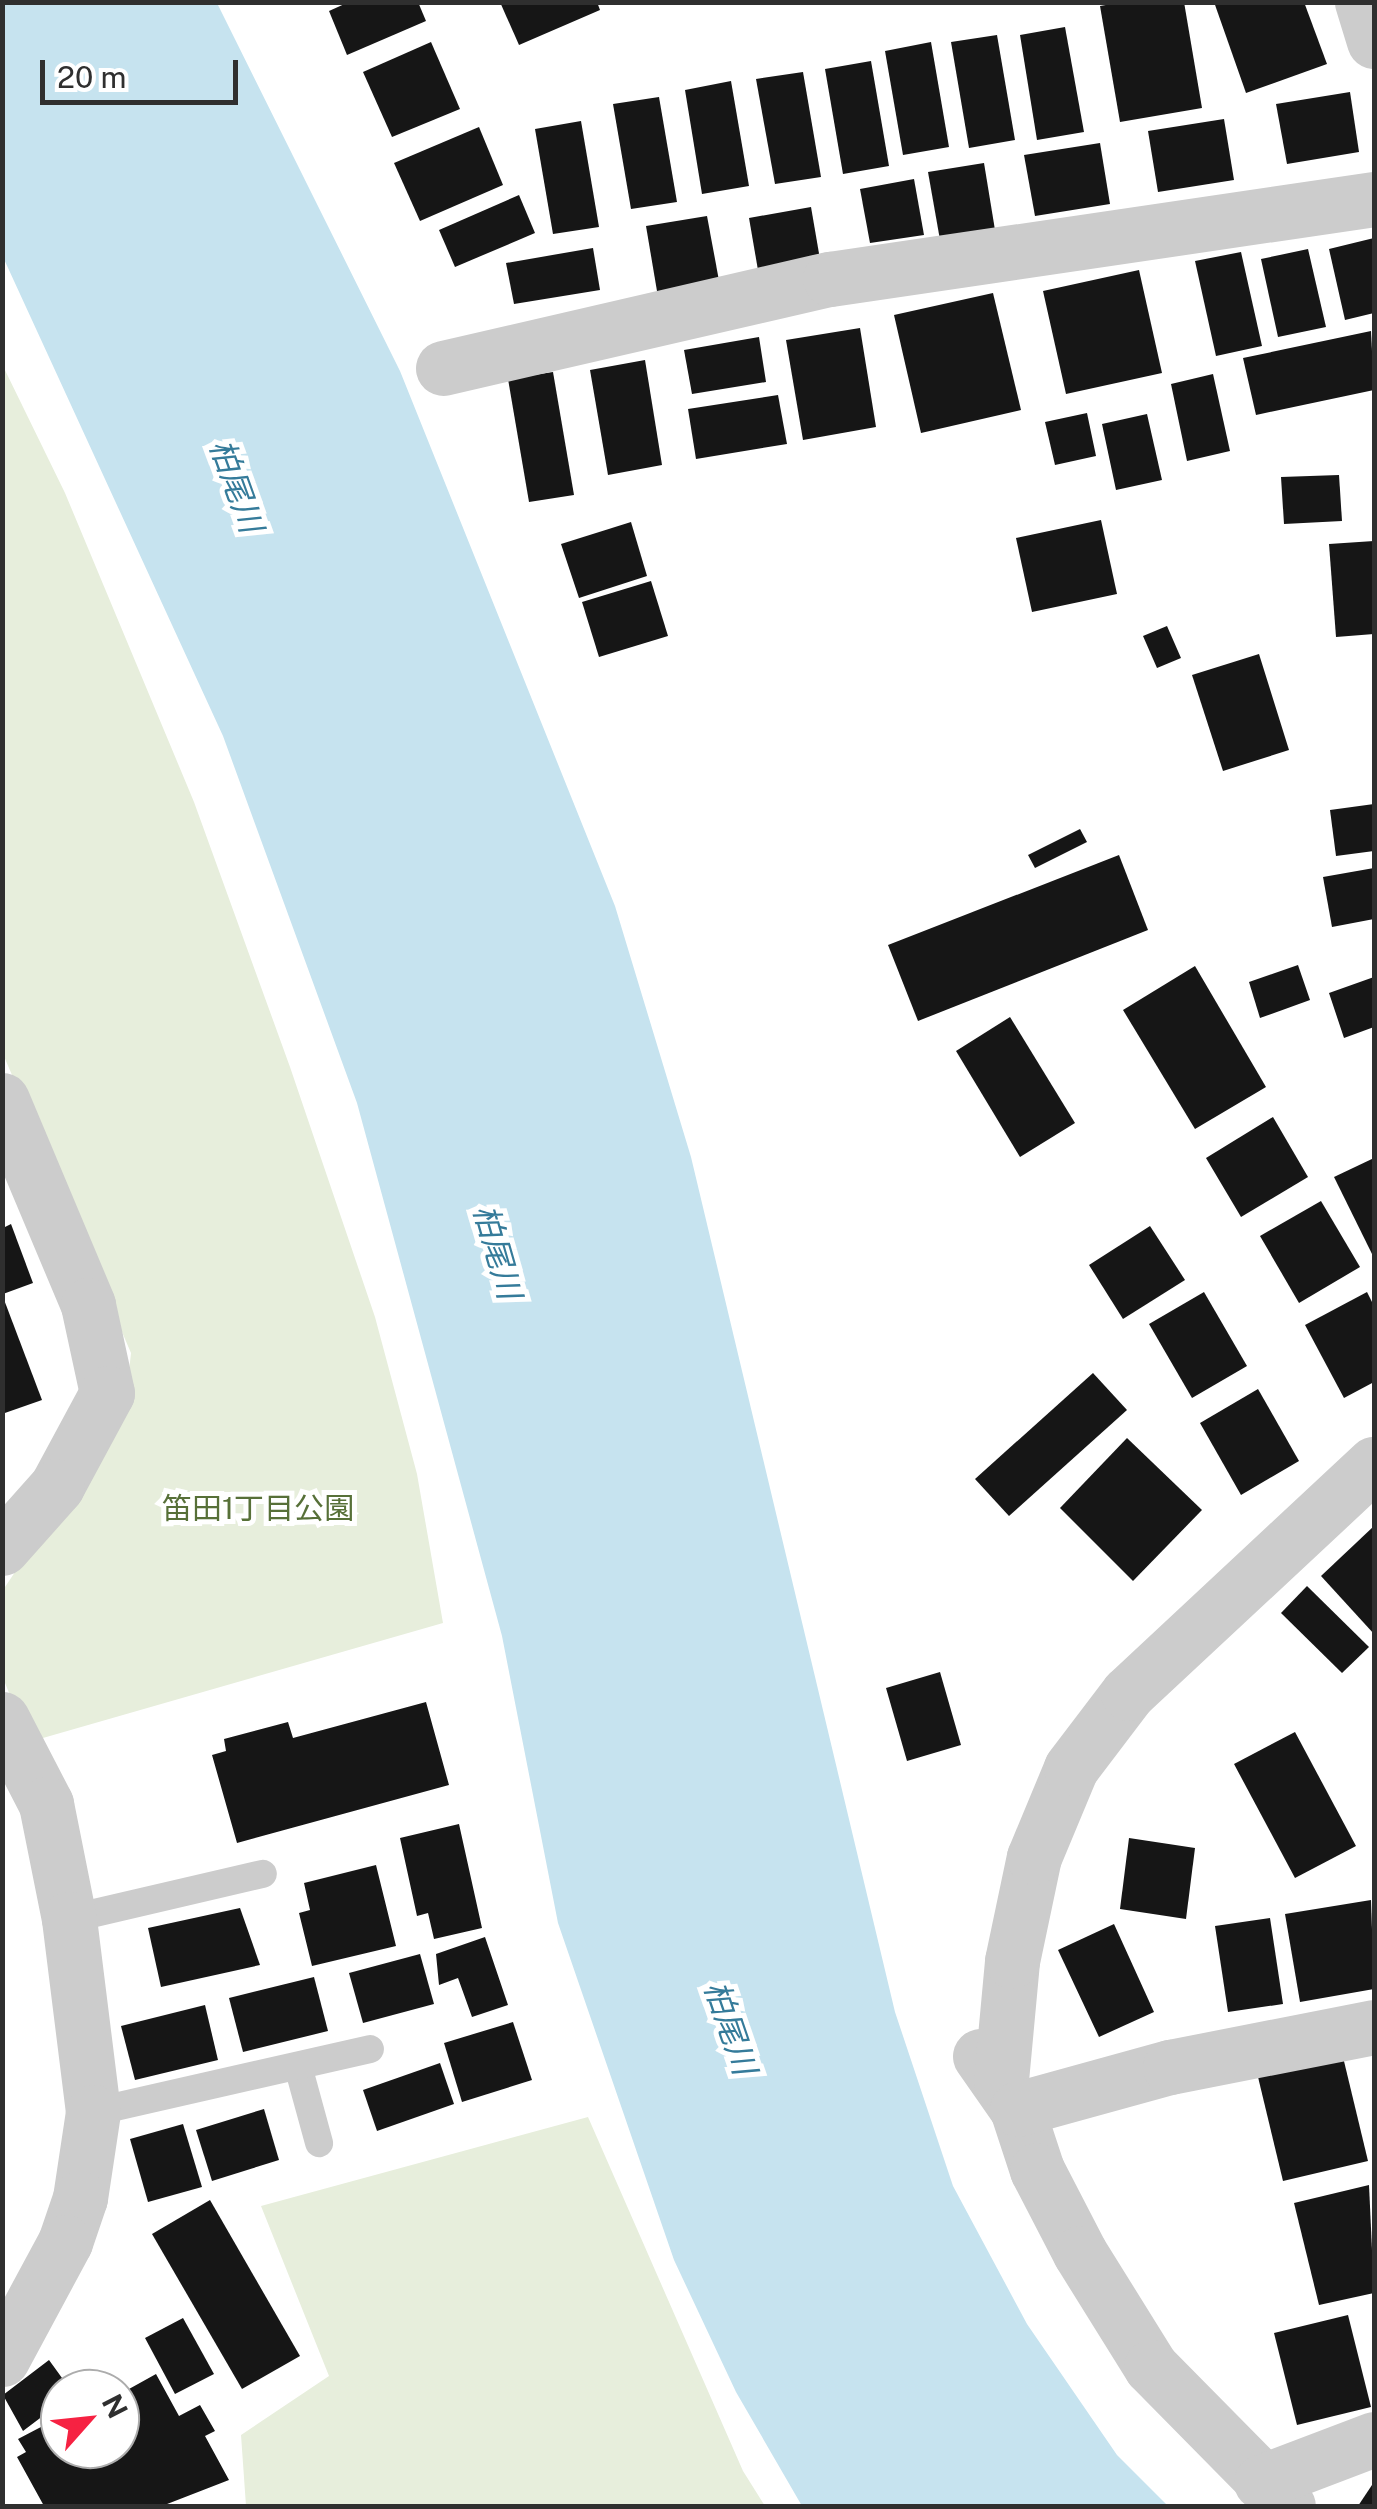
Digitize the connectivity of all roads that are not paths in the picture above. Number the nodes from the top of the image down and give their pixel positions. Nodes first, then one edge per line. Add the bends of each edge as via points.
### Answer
1 (1362, 2) edge
2 (1374, 40) edge
3 (1374, 200) edge
4 (443, 368) dead end
5 (2, 1100) edge
6 (1374, 1464) edge
7 (2, 1548) edge
8 (2, 1719) edge
9 (263, 1874) dead end
10 (69, 1919) junction
11 (1374, 2028) edge
12 (370, 2049) dead end
13 (298, 2066) junction
14 (999, 2082) junction
15 (93, 2112) junction
16 (319, 2143) dead end
17 (2, 2359) edge
18 (1374, 2439) edge
19 (1274, 2494) edge

1 - 2 street
3 - 4 street via 830,278
5 - 7 street via 88,1305 107,1392 57,1486
6 - 14 street via 1128,1693 1070,1768 1034,1857 1012,1961
8 - 10 street via 46,1804
9 - 10 lane
10 - 15 street
11 - 14 street via 1170,2067
12 - 13 lane
13 - 15 lane
13 - 16 lane
14 - 19 street via 1046,2187 1151,2367
15 - 17 street via 66,2242
18 - 19 street

